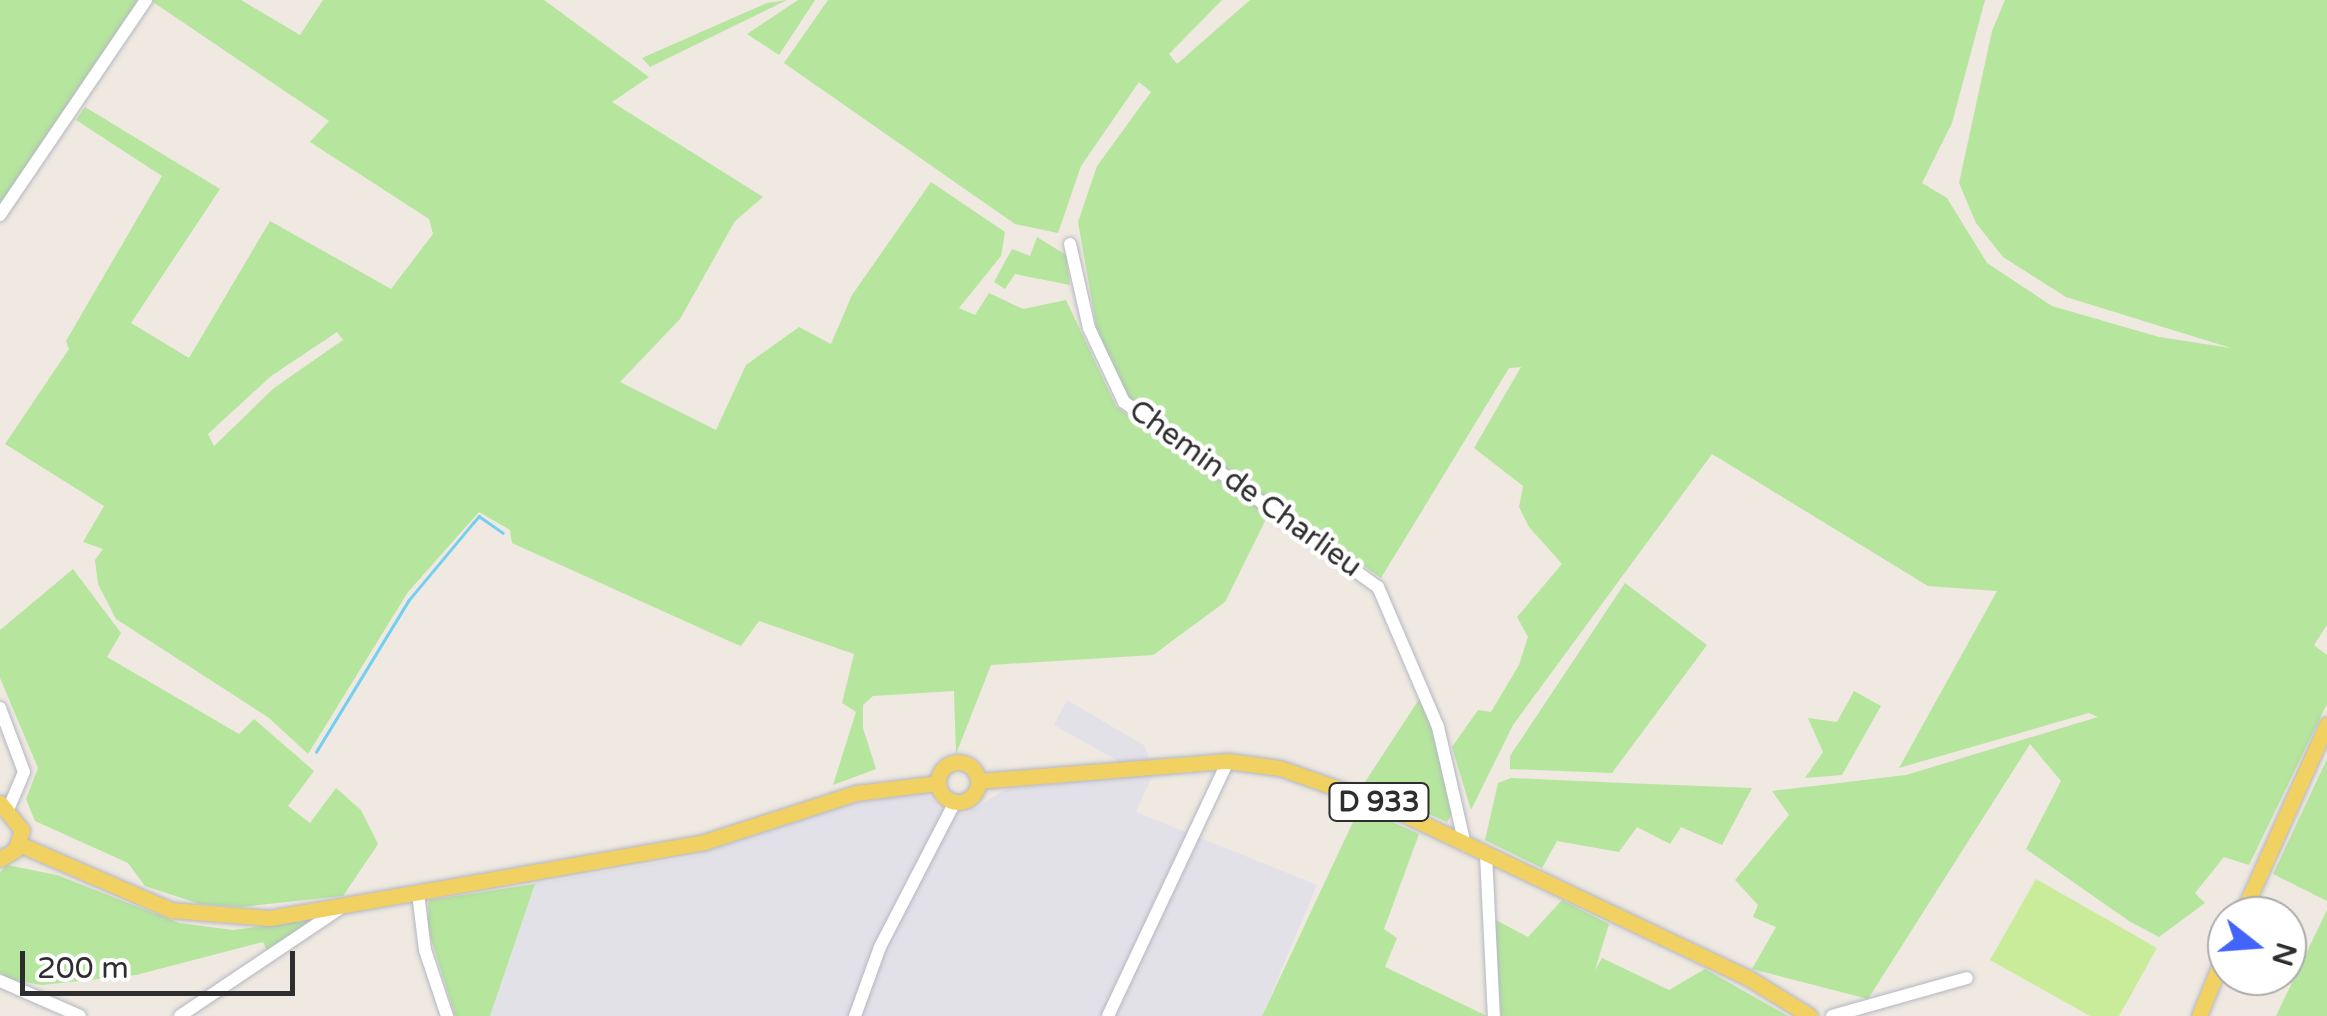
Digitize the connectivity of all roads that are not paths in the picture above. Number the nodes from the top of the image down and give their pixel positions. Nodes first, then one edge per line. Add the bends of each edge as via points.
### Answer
1 (146, 0) edge
2 (0, 215) edge
3 (1070, 244) dead end
4 (0, 708) edge
5 (2327, 724) edge
6 (1228, 761) junction
7 (978, 781) junction
8 (938, 783) junction
9 (955, 802) junction
10 (4, 806) edge
11 (19, 844) junction
12 (1465, 845) junction
13 (1486, 855) junction
14 (0, 860) edge
15 (418, 892) junction
16 (2249, 896) edge
17 (342, 907) junction
18 (1967, 978) dead end
19 (0, 981) edge
20 (1834, 1015) edge
21 (80, 1016) edge
22 (180, 1016) edge
23 (446, 1016) edge
24 (855, 1016) edge
25 (1108, 1016) edge
26 (1494, 1016) edge
27 (1810, 1016) edge

1 - 2 street
3 - 12 street, Chemin de Charlieu via 1089,328 1124,402 1378,587 1432,709
4 - 10 street via 25,779
5 - 16 main road
6 - 7 main road, D 933
6 - 12 main road, D 933 via 1322,781
6 - 25 street
7 - 8 main road via 960,762 947,766
7 - 9 main road via 974,795
8 - 9 main road
8 - 15 main road via 856,793 704,842
9 - 24 street via 880,947
10 - 11 main road via 20,824
11 - 14 main road
11 - 17 main road via 123,892 198,916 270,918
12 - 13 main road, D 933
13 - 26 street
13 - 27 main road, D 933 via 1748,977
15 - 17 main road
15 - 23 street via 424,950
17 - 22 street
18 - 20 street
19 - 21 street

